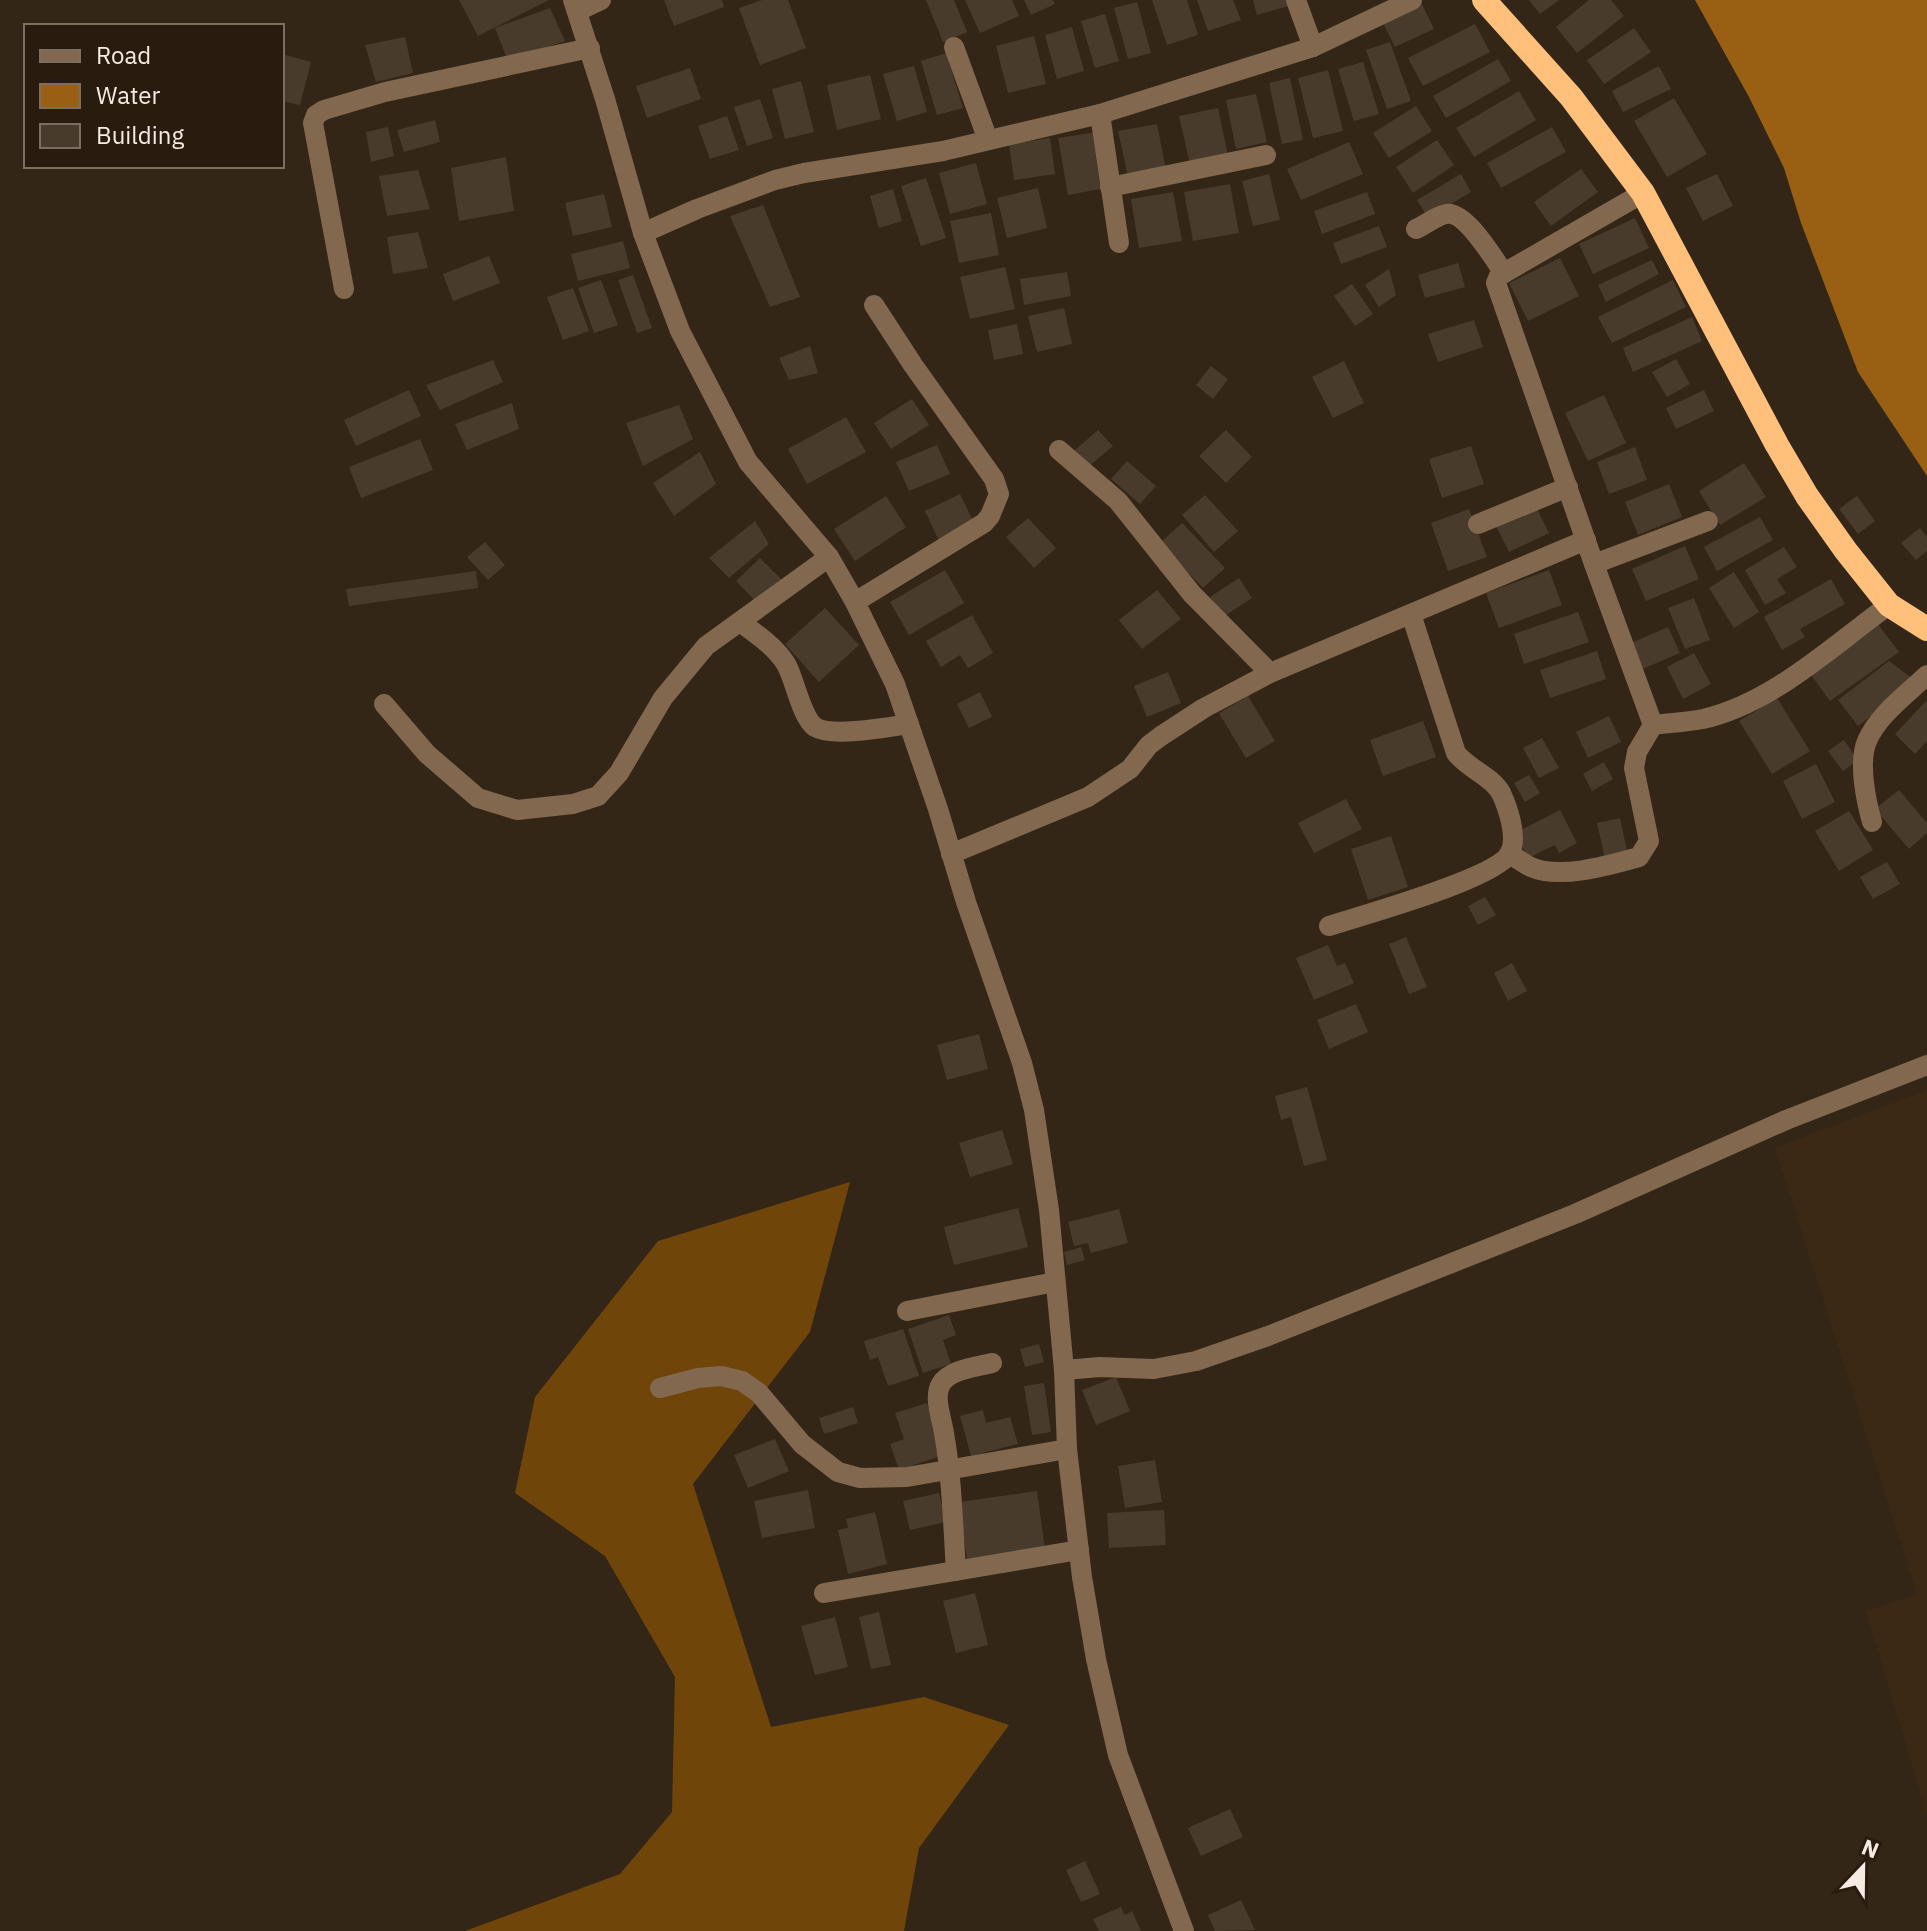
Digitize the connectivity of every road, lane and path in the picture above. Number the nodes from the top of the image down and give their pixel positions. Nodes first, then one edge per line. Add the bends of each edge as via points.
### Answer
1 (601, 0) edge
2 (1296, 0) edge
3 (1412, 0) edge
4 (1484, 0) edge
5 (576, 6) edge
6 (954, 47) dead end
7 (1313, 47) junction
8 (590, 48) junction
9 (1100, 114) junction
10 (988, 140) junction
11 (1266, 155) dead end
12 (1110, 187) junction
13 (1643, 193) junction
14 (1416, 229) dead end
15 (643, 233) junction
16 (1119, 243) dead end
17 (1504, 273) junction
18 (344, 289) dead end
19 (874, 305) dead end
20 (1059, 450) dead end
21 (1568, 487) junction
22 (1708, 521) dead end
23 (1478, 524) dead end
24 (1586, 540) junction
25 (829, 557) junction
26 (1594, 564) junction
27 (855, 602) junction
28 (1889, 605) junction
29 (1411, 614) junction
30 (740, 622) junction
31 (1927, 629) edge
32 (1270, 673) junction
33 (1927, 675) edge
34 (384, 704) dead end
35 (909, 724) junction
36 (1653, 725) junction
37 (1872, 822) dead end
38 (951, 854) junction
39 (1509, 854) junction
40 (1329, 926) dead end
41 (1927, 1065) edge
42 (1055, 1282) junction
43 (907, 1311) dead end
44 (992, 1363) dead end
45 (1064, 1370) junction
46 (660, 1388) dead end
47 (1067, 1449) junction
48 (948, 1470) junction
49 (1079, 1550) junction
50 (956, 1571) junction
51 (824, 1593) dead end
52 (1184, 1931) edge

1 - 5 street
2 - 7 street
3 - 7 street
4 - 13 highway via 1571,97
5 - 8 street
6 - 10 street
7 - 9 street
8 - 15 street
8 - 18 street via 385,92 316,115 313,123
9 - 10 street
9 - 12 street
10 - 15 street via 775,180
11 - 12 street
12 - 16 street
13 - 17 street
13 - 28 highway via 1807,496
14 - 17 street via 1455,215
15 - 25 street via 680,331 748,462
17 - 21 street via 1496,283
19 - 27 street via 994,479 999,494 984,523
20 - 32 street via 1118,501 1192,594
21 - 23 street
21 - 24 street
22 - 26 street
24 - 26 street
24 - 29 street
25 - 27 street
25 - 30 street
26 - 36 street
27 - 35 street
28 - 31 highway
28 - 36 street via 1752,700 1705,718
29 - 32 street
29 - 39 street via 1456,753 1503,797 1513,836
30 - 34 street via 706,646 663,698 619,773 598,796 573,804 517,810 478,798 427,754
30 - 35 street via 784,660 815,727 848,731
32 - 38 street via 1161,736 1130,769 1088,797
33 - 37 street via 1880,720 1866,742 1865,798
35 - 38 street
36 - 39 street via 1634,760 1649,841 1639,857 1562,871 1534,869
38 - 42 street via 1034,1110
39 - 40 street via 1493,868 1451,886
41 - 45 street via 1268,1336 1154,1369
42 - 43 street
42 - 45 street
44 - 48 street via 955,1373 940,1385
45 - 47 street
46 - 48 street via 721,1376 742,1381 759,1393 802,1444 838,1472 860,1478
47 - 48 street
47 - 49 street
48 - 50 street
49 - 50 street
49 - 52 street via 1118,1755
50 - 51 street

